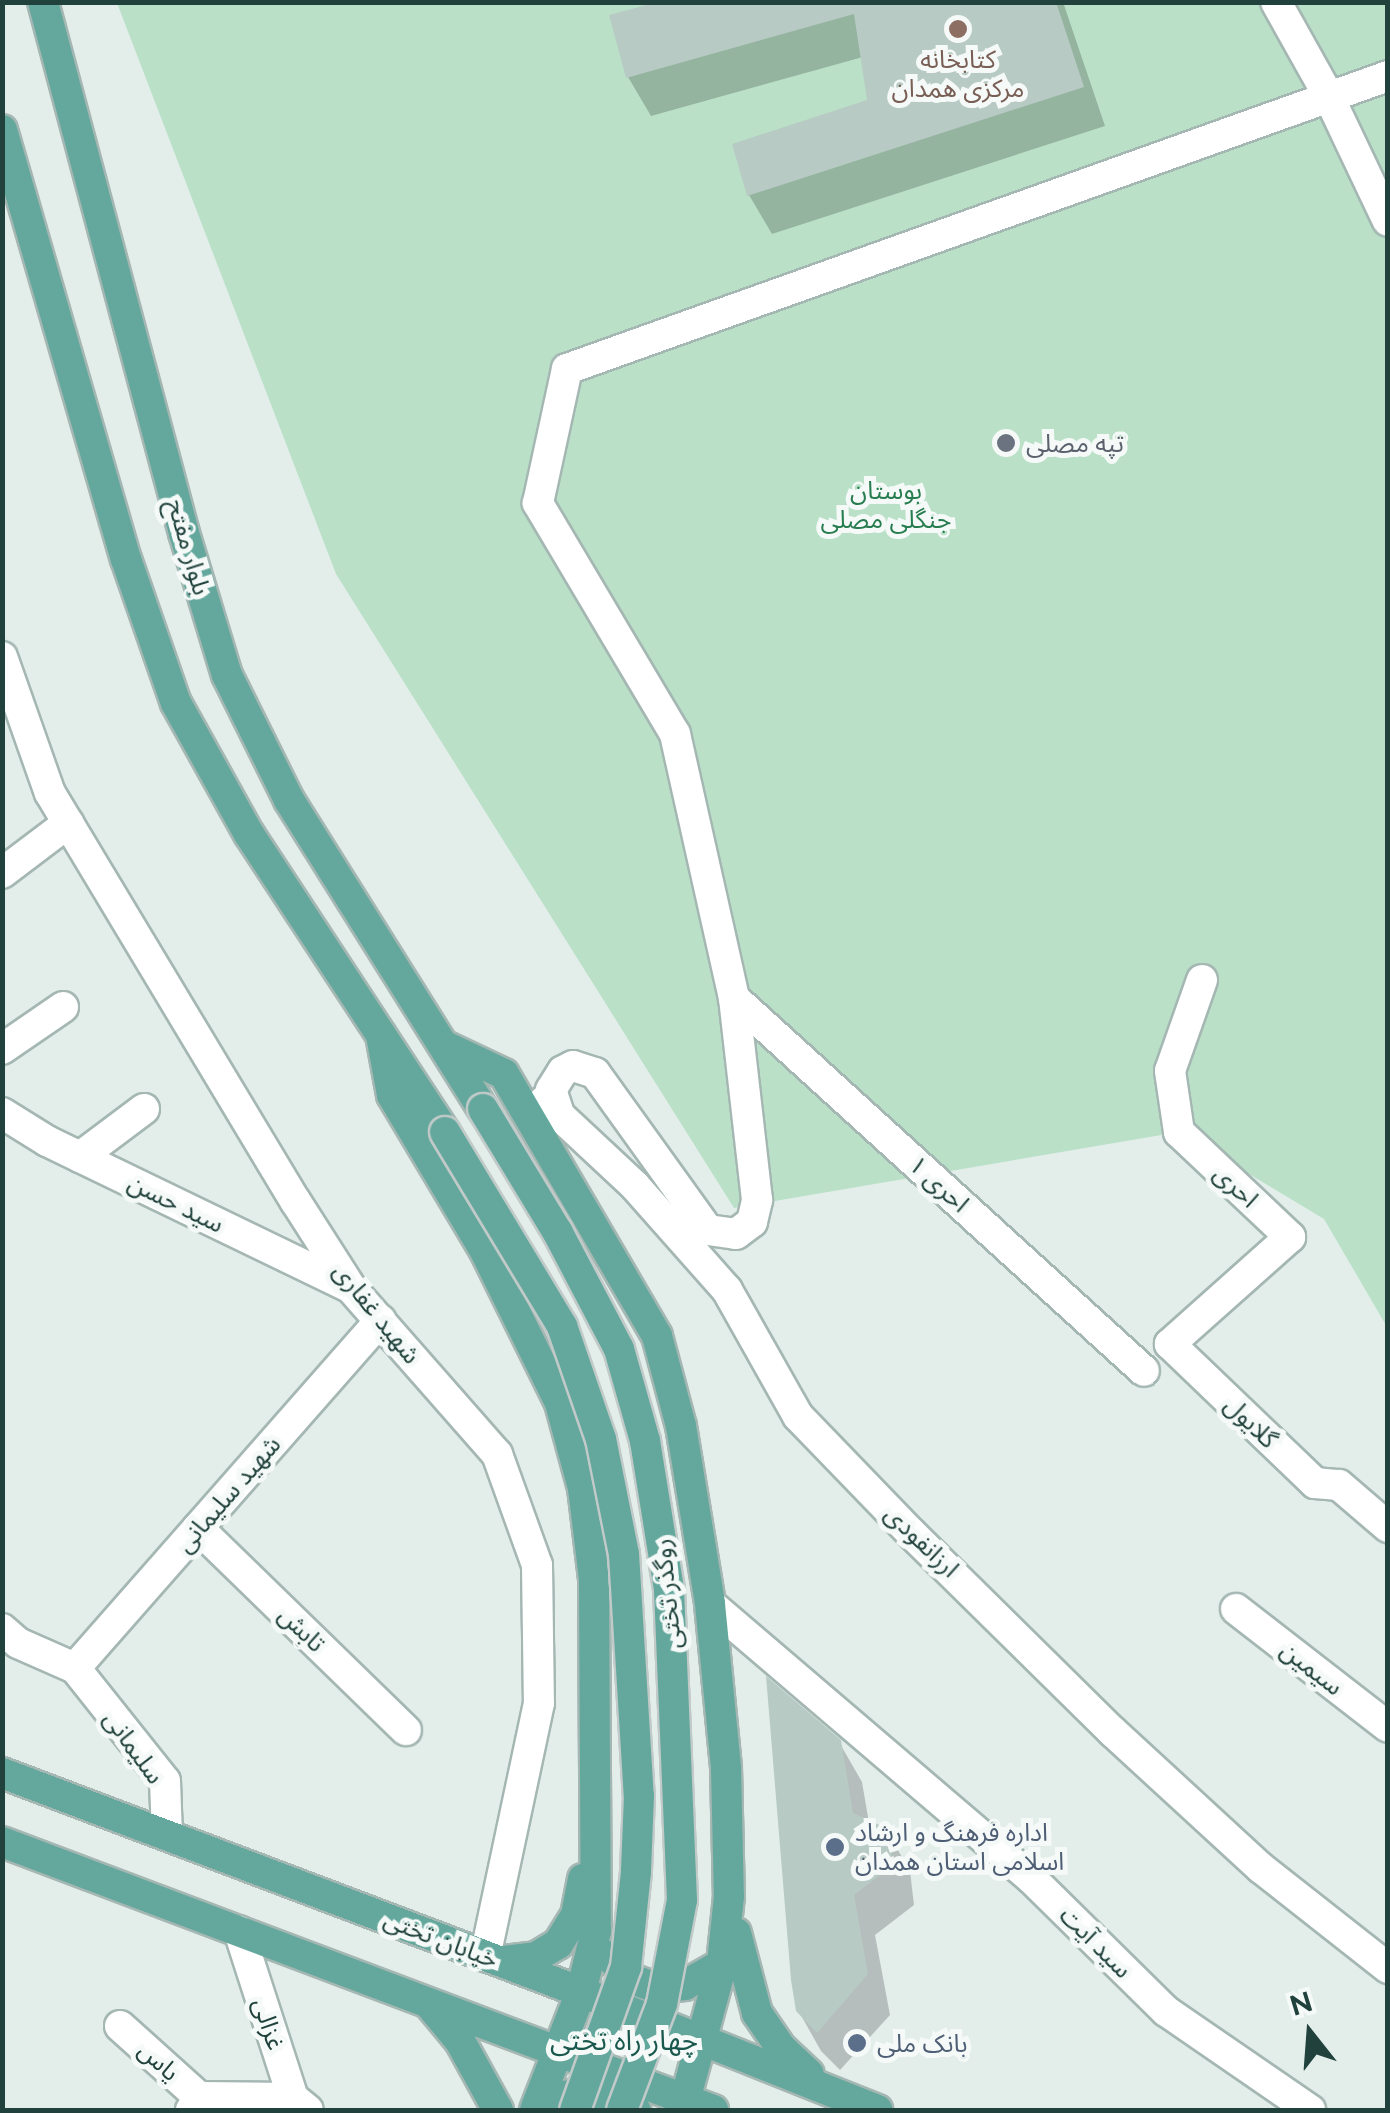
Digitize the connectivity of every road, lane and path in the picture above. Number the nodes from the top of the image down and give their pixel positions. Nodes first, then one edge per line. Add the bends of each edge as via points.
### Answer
1 (43, 2) edge
2 (1276, 2) edge
3 (1388, 76) edge
4 (1329, 97) junction
5 (2, 130) edge
6 (1388, 221) edge
7 (2, 658) edge
8 (68, 822) junction
9 (2, 873) edge
10 (1202, 980) dead end
11 (734, 998) junction
12 (63, 1007) dead end
13 (382, 1035) junction
14 (445, 1046) junction
15 (2, 1049) edge
16 (504, 1074) junction
17 (144, 1109) dead end
18 (483, 1109) joint
19 (558, 1111) junction
20 (2, 1113) edge
21 (80, 1157) junction
22 (352, 1288) junction
23 (381, 1320) junction
24 (1170, 1344) joint
25 (1144, 1371) dead end
26 (198, 1528) junction
27 (1388, 1528) edge
28 (710, 1604) junction
29 (1236, 1609) dead end
30 (2, 1629) edge
31 (75, 1668) junction
32 (1388, 1728) edge
33 (406, 1730) dead end
34 (2, 1773) edge
35 (596, 1792) junction
36 (167, 1835) junction
37 (2, 1842) edge
38 (729, 1896) junction
39 (239, 1931) junction
40 (596, 1931) junction
41 (492, 1959) junction
42 (722, 1964) junction
43 (1388, 1968) edge
44 (581, 1992) junction
45 (428, 2002) junction
46 (120, 2026) dead end
47 (704, 2040) junction
48 (561, 2053) junction
49 (831, 2091) junction
50 (195, 2104) edge
51 (301, 2104) edge
52 (699, 2105) edge
53 (535, 2109) edge
54 (498, 2110) edge
55 (576, 2110) edge
56 (622, 2110) edge
57 (635, 2110) edge
58 (877, 2110) edge
59 (1310, 2110) edge

1 - 14 main road, بلوار مفتح via 226,675 289,800
2 - 4 street
3 - 4 street
4 - 6 street
4 - 11 street via 566,369 538,503 676,734
5 - 13 main road via 126,559 176,703 249,834
7 - 8 street, شهید غفاری via 30,746
8 - 9 street
8 - 22 street, شهید غفاری
10 - 24 street, احری via 1170,1071 1179,1132 1290,1236
11 - 19 street via 757,1200 744,1230 726,1236 708,1230 595,1072 563,1071 551,1090
11 - 25 street, احری ۱
12 - 15 street
13 - 35 main road via 392,1095 485,1251 560,1404 583,1488 594,1580
13 - 55 main road, روگذر تختی, bridge via 562,1326 600,1439 624,1554 639,1796 636,1872 626,1966
14 - 16 main road
14 - 18 main road, بلوار مفتح
16 - 19 street, ارزانفودی
16 - 28 main road via 656,1336 681,1426
17 - 21 street
18 - 56 main road, روگذر تختی, bridge via 618,1348 645,1441 669,1590 682,1900 662,2004
19 - 43 street, ارزانفودی via 727,1290 798,1416 910,1532 1140,1757 1262,1868
20 - 21 street, سید حسن
21 - 22 street, سید حسن
22 - 23 street, شهید غفاری
23 - 26 street, شهید سلیمانی
23 - 41 street, شهید غفاری via 497,1454 537,1565 539,1703
24 - 27 street, گلایول via 1315,1482 1339,1486
26 - 31 street, شهید سلیمانی
26 - 33 street, تابش
28 - 38 main road via 726,1768
28 - 59 street, سید آیت via 1031,1878 1166,2012
29 - 32 street, سیمین
30 - 31 street
31 - 36 street, سلیمانی via 164,1782
34 - 36 main road, خیابان تختی
35 - 40 main road
35 - 41 main road via 568,1932 536,1957
36 - 41 main road, خیابان تختی
37 - 39 main road
38 - 42 main road
38 - 49 main road via 757,2013 781,2048
39 - 45 main road
39 - 51 street, غزالی
40 - 42 main road via 616,1966 641,1984 674,1988
40 - 44 main road
41 - 44 main road, خیابان تختی
42 - 47 main road
44 - 47 main road, خیابان تختی
44 - 48 main road
45 - 48 main road
45 - 54 main road via 460,2041
46 - 50 street, یاس
47 - 49 main road, خیابان تختی
47 - 52 main road
48 - 52 main road
48 - 53 main road
49 - 58 main road, خیابان تختی
50 - 51 street
53 - 57 main road via 581,2092 606,2095

